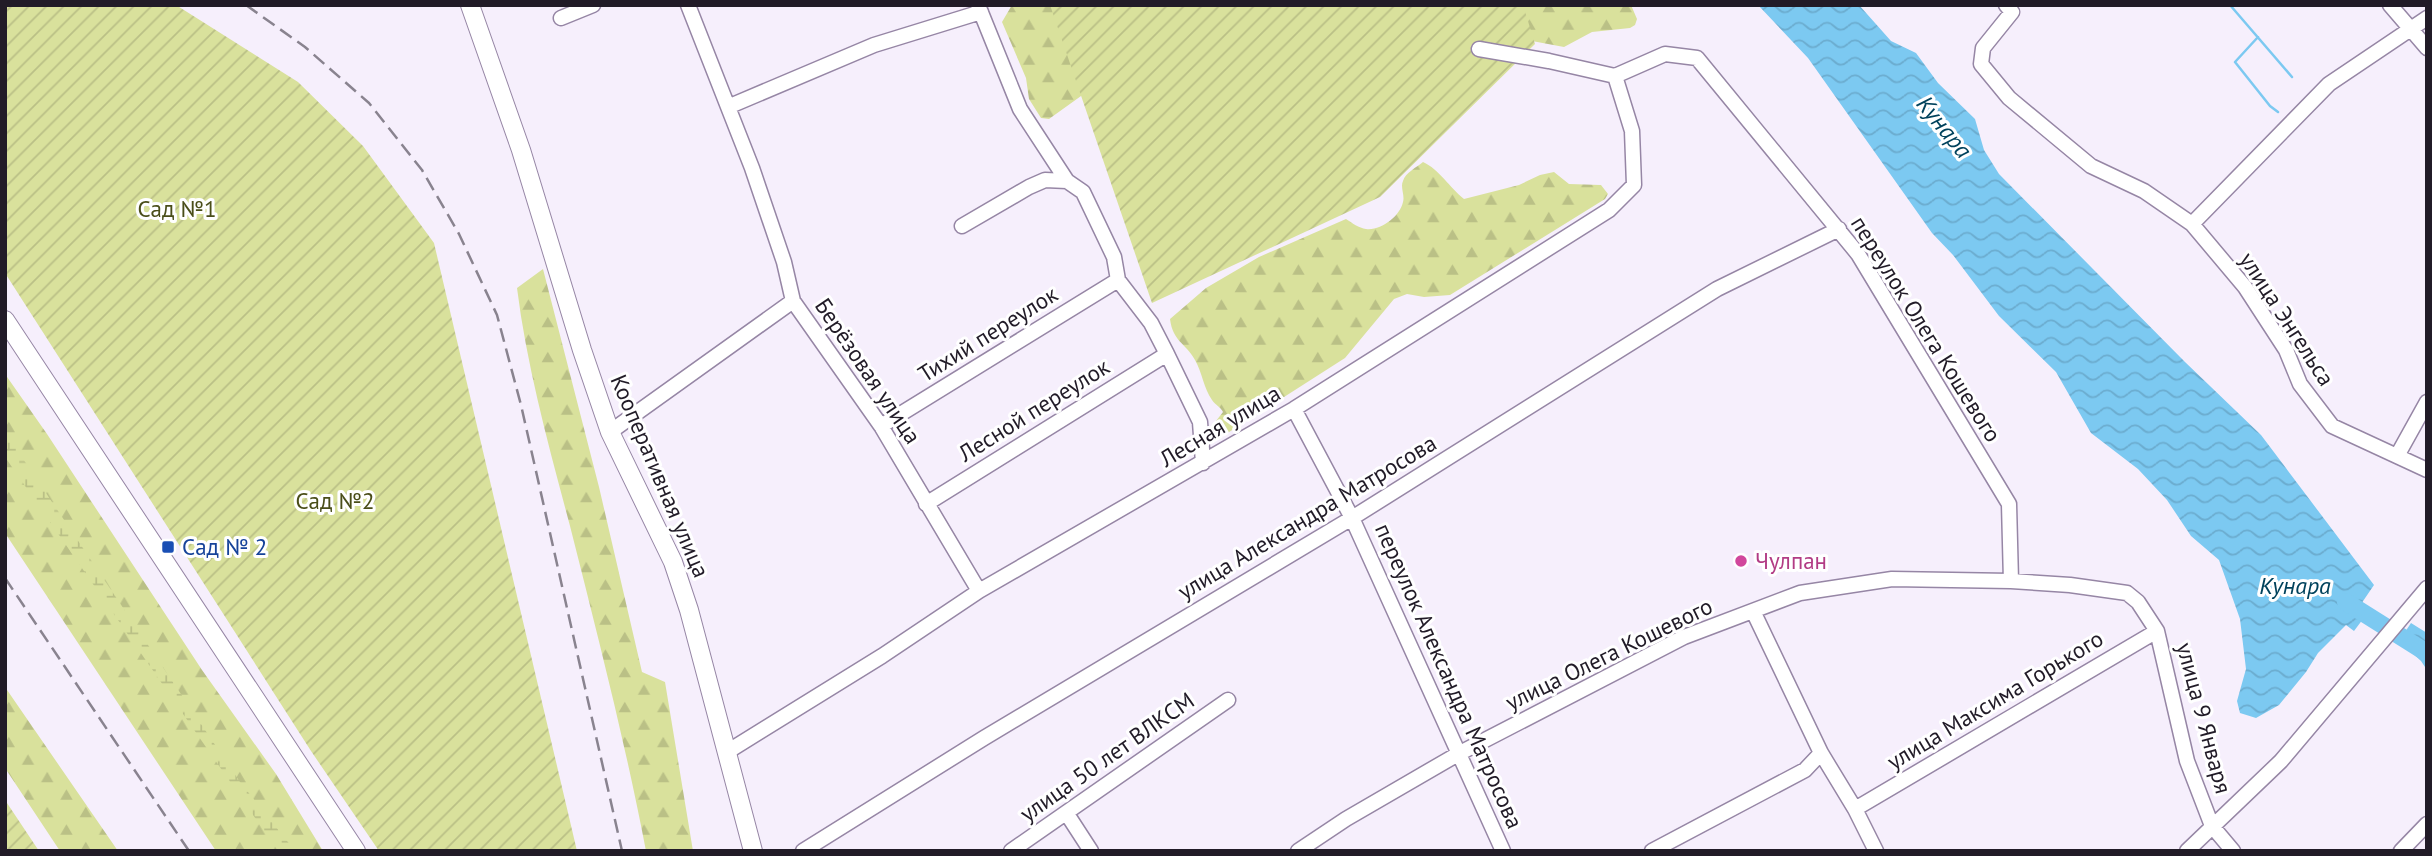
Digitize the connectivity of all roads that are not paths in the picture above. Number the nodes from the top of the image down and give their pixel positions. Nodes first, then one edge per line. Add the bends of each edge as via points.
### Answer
1 (470, 5) edge
2 (593, 5) edge
3 (688, 5) edge
4 (2390, 5) edge
5 (2013, 8) edge
6 (980, 9) edge
7 (561, 18) dead end
8 (2427, 18) edge
9 (2409, 28) junction
10 (2427, 48) edge
11 (1479, 49) dead end
12 (1615, 76) junction
13 (730, 106) junction
14 (1067, 181) junction
15 (2192, 224) junction
16 (962, 226) dead end
17 (1839, 229) junction
18 (1118, 280) junction
19 (793, 301) junction
20 (5, 320) edge
21 (1167, 354) junction
22 (2427, 402) edge
23 (1294, 409) junction
24 (881, 426) junction
25 (610, 432) junction
26 (2398, 456) junction
27 (1203, 463) junction
28 (2427, 470) edge
29 (926, 504) junction
30 (1352, 518) junction
31 (2011, 581) junction
32 (2427, 588) edge
33 (979, 591) junction
34 (1753, 611) junction
35 (2157, 631) junction
36 (1228, 700) dead end
37 (727, 752) junction
38 (1821, 753) junction
39 (1458, 754) junction
40 (1855, 809) junction
41 (1067, 814) junction
42 (2427, 824) edge
43 (2212, 826) junction
44 (356, 851) edge
45 (753, 851) edge
46 (803, 851) edge
47 (1012, 851) edge
48 (1091, 851) edge
49 (1298, 851) edge
50 (1503, 851) edge
51 (1652, 851) edge
52 (1876, 851) edge
53 (2187, 851) edge
54 (2233, 851) edge
55 (2401, 851) edge

1 - 25 main road, Кооперативная улица
2 - 7 street
3 - 13 street, Берёзовая улица
4 - 9 street
5 - 15 street, улица Энгельса via 1983,48 1981,64 2009,98 2091,166 2144,191
6 - 13 street via 874,45
6 - 14 street via 1020,109
8 - 9 street
9 - 10 street
9 - 15 street via 2329,84
11 - 12 street
12 - 17 street, переулок Олега Кошевого via 1665,54 1697,58
12 - 23 street, Лесная улица via 1632,131 1634,185 1609,210
13 - 19 street, Берёзовая улица
14 - 16 street via 1045,180
14 - 18 street via 1083,192 1102,228
15 - 26 street, улица Энгельса via 2245,287 2286,350 2300,384 2332,426
17 - 30 street, улица Александра Матросова via 1717,289
17 - 31 street, переулок Олега Кошевого via 2009,504
18 - 21 street via 1151,323
18 - 24 street, Тихий переулок
19 - 24 street, Берёзовая улица
19 - 25 street
20 - 44 main road
21 - 27 street via 1200,422
21 - 29 street, Лесной переулок
22 - 26 street
23 - 27 street, Лесная улица
23 - 30 street, переулок Александра Матросова
24 - 29 street, Берёзовая улица
25 - 37 main road, Кооперативная улица via 673,562
26 - 28 street, улица Энгельса
27 - 33 street, Лесная улица
29 - 33 street, Берёзовая улица
30 - 39 street, переулок Александра Матросова
30 - 46 street, улица Александра Матросова
31 - 34 street, улица Олега Кошевого via 1892,579 1800,593
31 - 35 street, улица Олега Кошевого via 2127,593
32 - 43 street via 2281,761
33 - 37 street, Лесная улица
34 - 38 street
34 - 39 street, улица Олега Кошевого via 1684,636
35 - 40 street, улица Максима Горького
35 - 43 street, улица 9 Января via 2187,761
36 - 41 street, улица 50 лет ВЛКСМ
37 - 45 main road, Кооперативная улица
38 - 40 street
38 - 51 street via 1805,770
39 - 49 street, улица Олега Кошевого
39 - 50 street, переулок Александра Матросова
40 - 52 street
41 - 47 street, улица 50 лет ВЛКСМ
41 - 48 street
42 - 55 street
43 - 53 street
43 - 54 street, улица 9 Января

